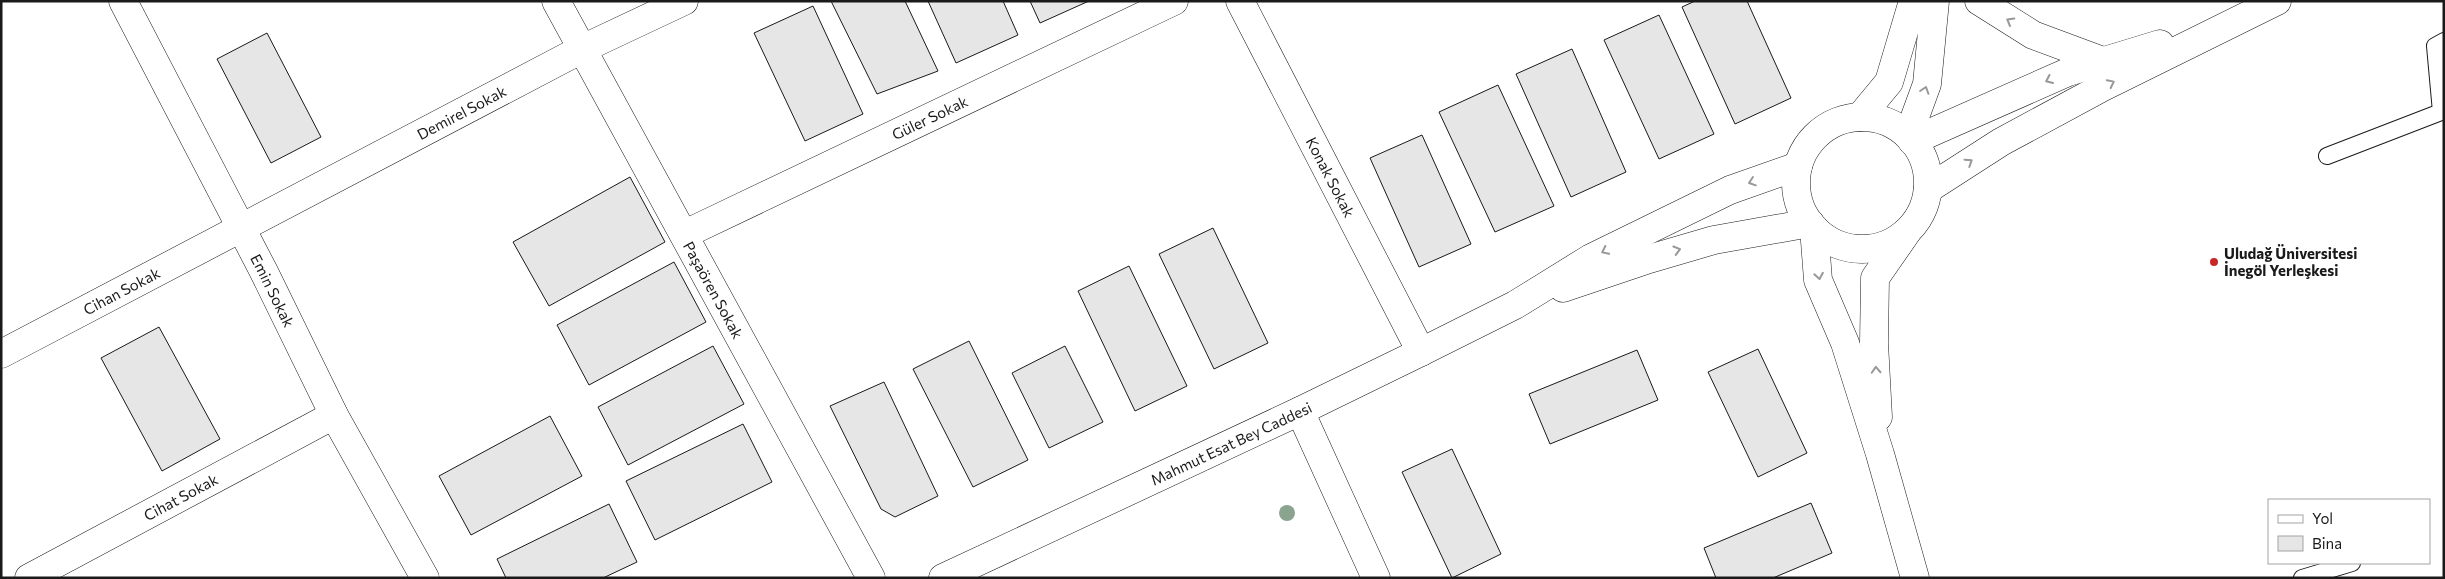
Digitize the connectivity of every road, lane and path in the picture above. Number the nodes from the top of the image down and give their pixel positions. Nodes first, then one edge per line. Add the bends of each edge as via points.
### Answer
1 (124, 1) edge
2 (556, 1) edge
3 (684, 1) edge
4 (1174, 1) edge
5 (1240, 1) edge
6 (1913, 1) edge
7 (1935, 1) edge
8 (1979, 1) edge
9 (2277, 1) edge
10 (2229, 25) junction
11 (2444, 41) edge
12 (582, 49) junction
13 (2103, 61) junction
14 (1860, 117) junction
15 (1910, 138) junction
16 (2327, 156) dead end
17 (1798, 166) junction
18 (1928, 189) junction
19 (1812, 225) junction
20 (241, 227) junction
21 (1910, 228) junction
22 (685, 234) junction
23 (1515, 305) junction
24 (1422, 352) junction
25 (1, 354) edge
26 (1300, 411) junction
27 (334, 415) junction
28 (1880, 454) junction
29 (2349, 564) edge
30 (29, 578) edge
31 (425, 578) edge
32 (871, 578) edge
33 (944, 578) edge
34 (1376, 578) edge
35 (1915, 578) edge
36 (2302, 578) edge

1 - 20 street, Emin Sokak
2 - 12 street, Paşaören Sokak
3 - 12 street, Demirel Sokak
4 - 22 street, Güler Sokak
5 - 24 street, Konak Sokak
6 - 14 street via 1889,82
15 -> 7 street via 1927,84
13 -> 8 street via 2033,35
9 - 10 street
10 - 13 street
18 -> 10 street via 2026,128
11 - 16 lane via 2435,46 2441,112
12 - 20 street, Demirel Sokak
12 - 22 street, Paşaören Sokak
13 -> 15 street via 2068,72
14 - 15 street via 1894,125
14 - 17 street via 1840,121 1821,131 1807,146
15 - 18 street via 1920,151 1927,169
17 - 19 street via 1796,188 1801,210
17 -> 23 street via 1730,190 1600,254
18 - 21 street via 1922,210
19 - 21 street via 1831,241 1851,248 1872,248 1893,241
23 -> 19 street via 1649,258 1714,240
19 -> 28 street via 1818,280 1845,343
20 - 25 street, Cihan Sokak
20 - 27 street, Emin Sokak
28 -> 21 street via 1874,343 1875,278
22 - 32 street, Paşaören Sokak
23 - 24 street, Mahmut Esat Bey Caddesi
24 - 26 street, Mahmut Esat Bey Caddesi
26 - 33 street, Mahmut Esat Bey Caddesi
26 - 34 street
27 - 30 street, Cihat Sokak
27 - 31 street, Emin Sokak
28 - 35 street
29 - 36 lane

